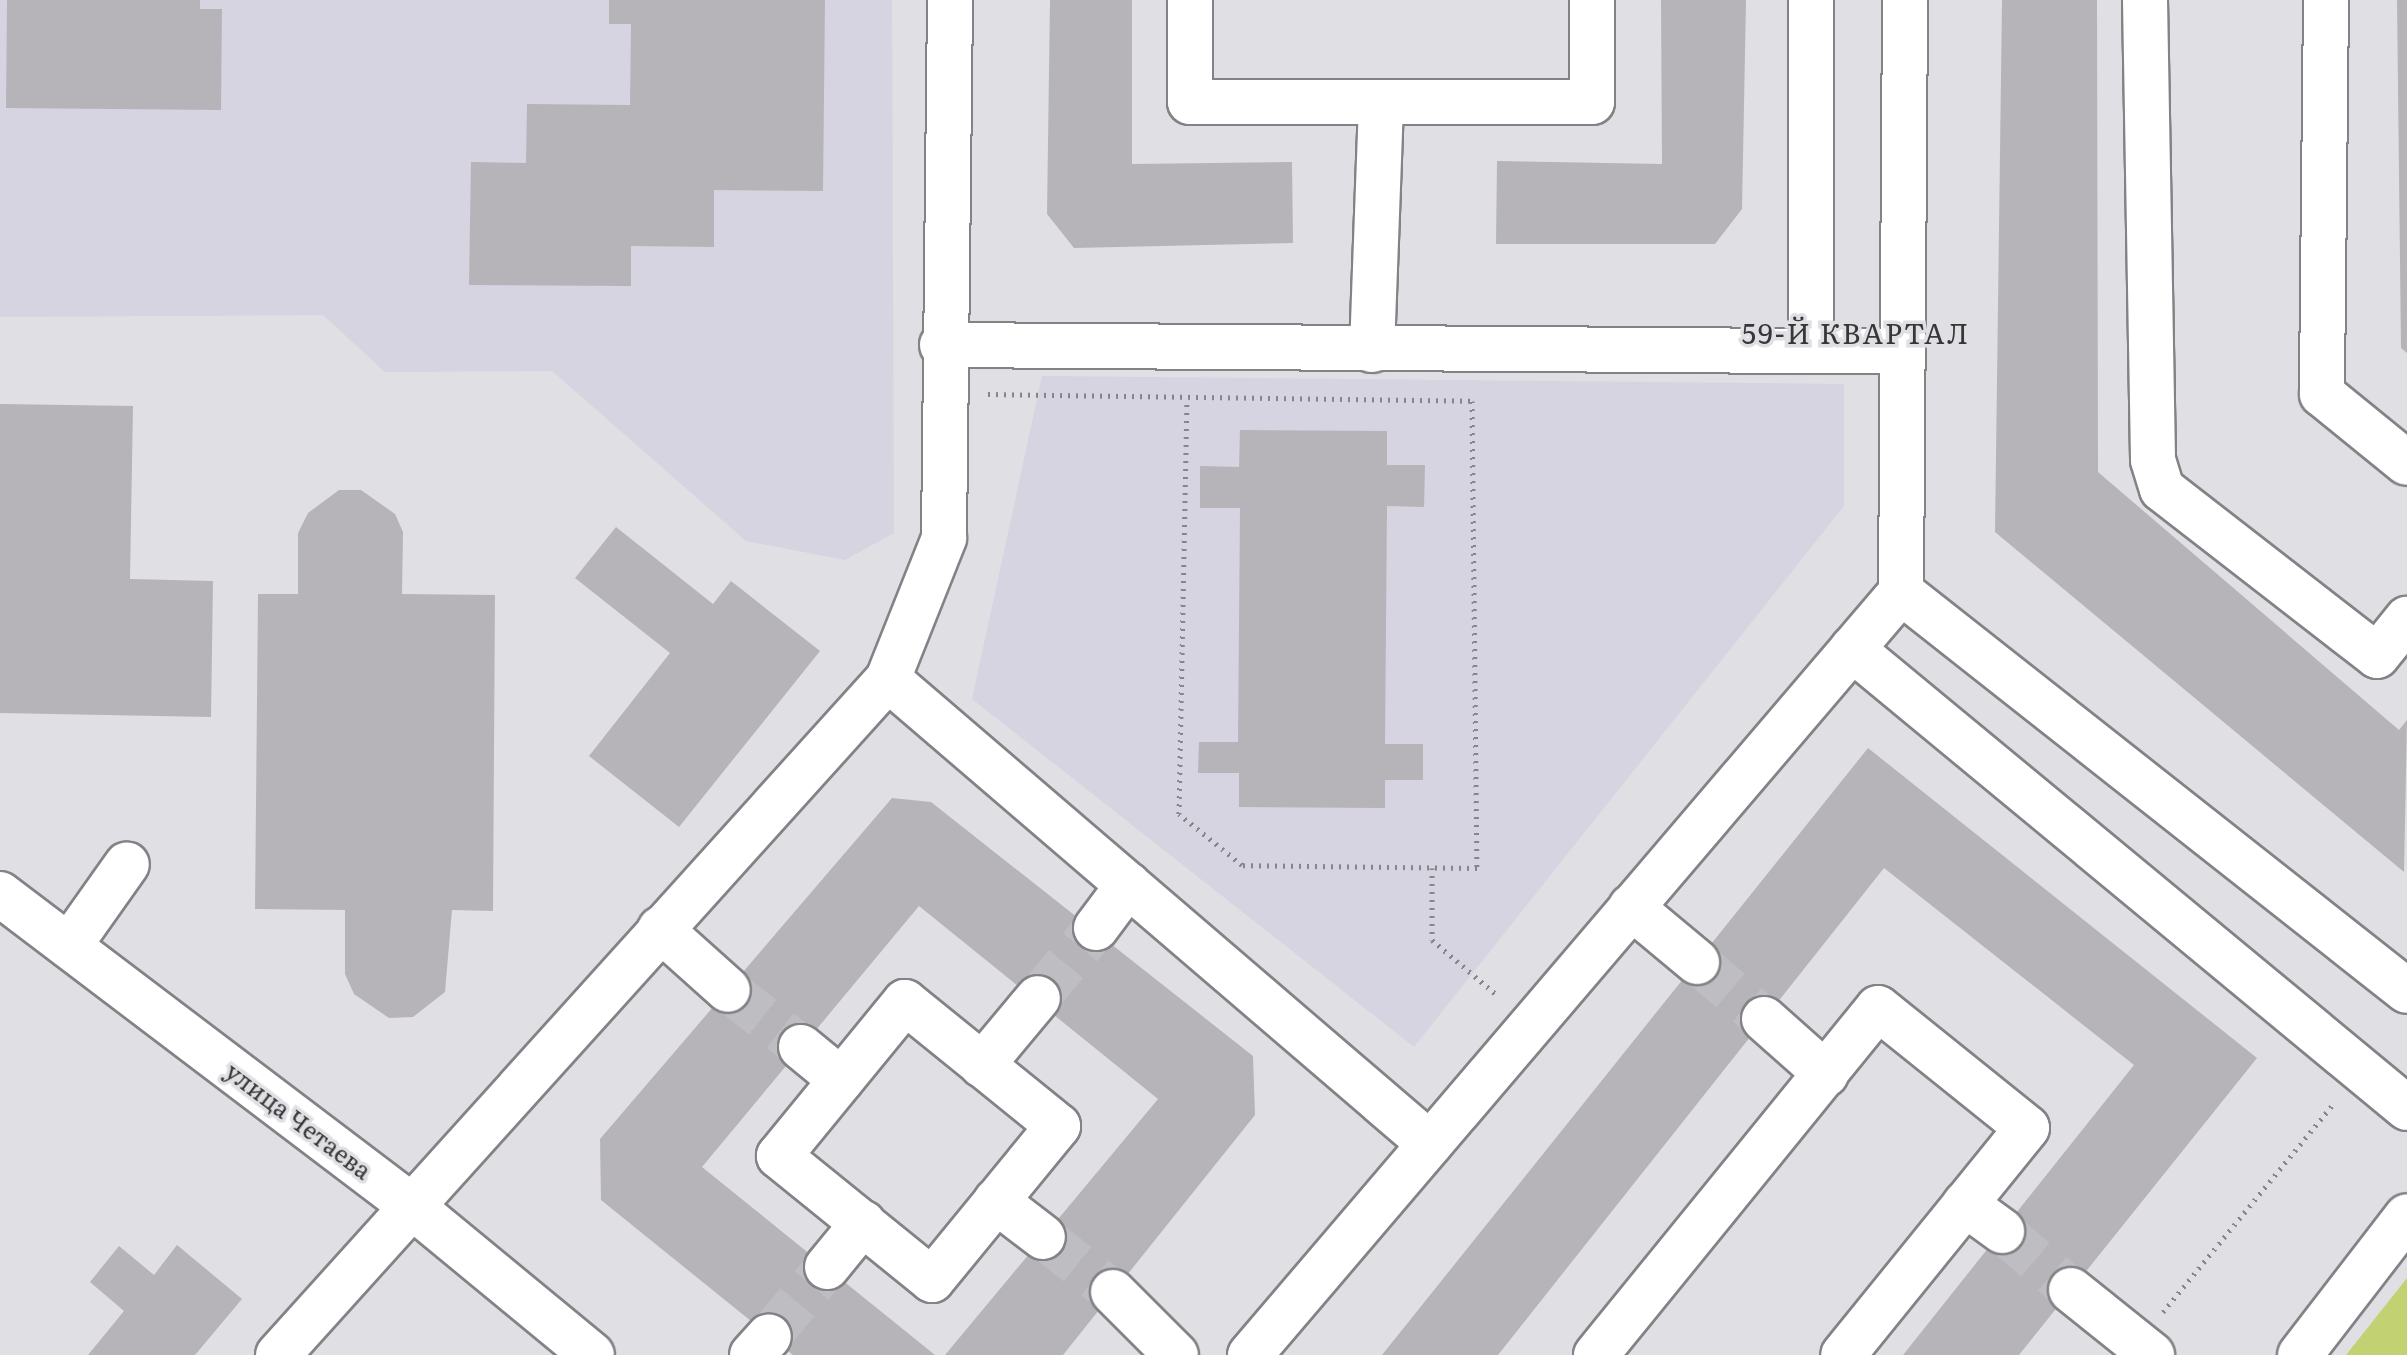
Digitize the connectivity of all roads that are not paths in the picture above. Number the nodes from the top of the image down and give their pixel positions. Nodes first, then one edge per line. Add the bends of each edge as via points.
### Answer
1 (950, 0) edge
2 (1190, 0) edge
3 (1592, 0) edge
4 (1811, 0) edge
5 (1905, 0) edge
6 (2145, 0) edge
7 (2326, 0) edge
8 (1381, 102) junction
9 (942, 345) junction
10 (1372, 350) junction
11 (1811, 351) junction
12 (1901, 351) junction
13 (2407, 463) edge
14 (1901, 592) junction
15 (2407, 619) edge
16 (1852, 649) junction
17 (888, 679) junction
18 (127, 864) dead end
19 (1128, 885) junction
20 (0, 894) edge
21 (1631, 907) junction
22 (1096, 928) tunnel mouth
23 (660, 929) junction
24 (69, 946) junction
25 (1697, 962) tunnel mouth
26 (728, 990) tunnel mouth
27 (2407, 991) edge
28 (1038, 998) tunnel mouth
29 (1764, 1019) tunnel mouth
30 (801, 1047) tunnel mouth
31 (982, 1065) junction
32 (1826, 1074) junction
33 (841, 1080) junction
34 (2407, 1108) edge
35 (1430, 1144) junction
36 (996, 1201) junction
37 (409, 1204) junction
38 (1965, 1204) junction
39 (2407, 1216) edge
40 (863, 1223) junction
41 (2002, 1231) tunnel mouth
42 (1043, 1237) tunnel mouth
43 (827, 1267) tunnel mouth
44 (2071, 1290) tunnel mouth
45 (1113, 1292) tunnel mouth
46 (2145, 1349) edge
47 (278, 1355) edge
48 (592, 1355) edge
49 (1176, 1355) edge
50 (1250, 1355) edge
51 (1596, 1355) edge
52 (1843, 1355) edge
53 (2300, 1355) edge

1 - 9 street
2 - 8 street via 1190,102
3 - 8 street via 1592,102
4 - 11 street
5 - 12 street
6 - 15 street via 2153,460 2162,489 2377,656
7 - 13 street via 2322,394
8 - 10 street
9 - 10 street
9 - 17 street via 944,538
10 - 11 street
11 - 12 street
12 - 14 street
14 - 16 street
14 - 27 street
16 - 21 street
16 - 34 street
17 - 19 street
17 - 23 street
18 - 24 street
19 - 22 street
19 - 35 street
20 - 24 street, улица Четаева
21 - 25 street
21 - 35 street
23 - 26 street
23 - 37 street
24 - 37 street, улица Четаева
28 - 31 street
29 - 32 street
30 - 33 street
31 - 33 street via 905,1002
31 - 36 street via 1058,1126
32 - 38 street via 1878,1008 2027,1128
32 - 51 street
33 - 40 street via 779,1156
35 - 50 street
36 - 40 street via 932,1280
36 - 42 street
37 - 47 street
37 - 48 street, улица Четаева
38 - 41 street
38 - 52 street
39 - 53 street
40 - 43 street
44 - 46 street
45 - 49 street

